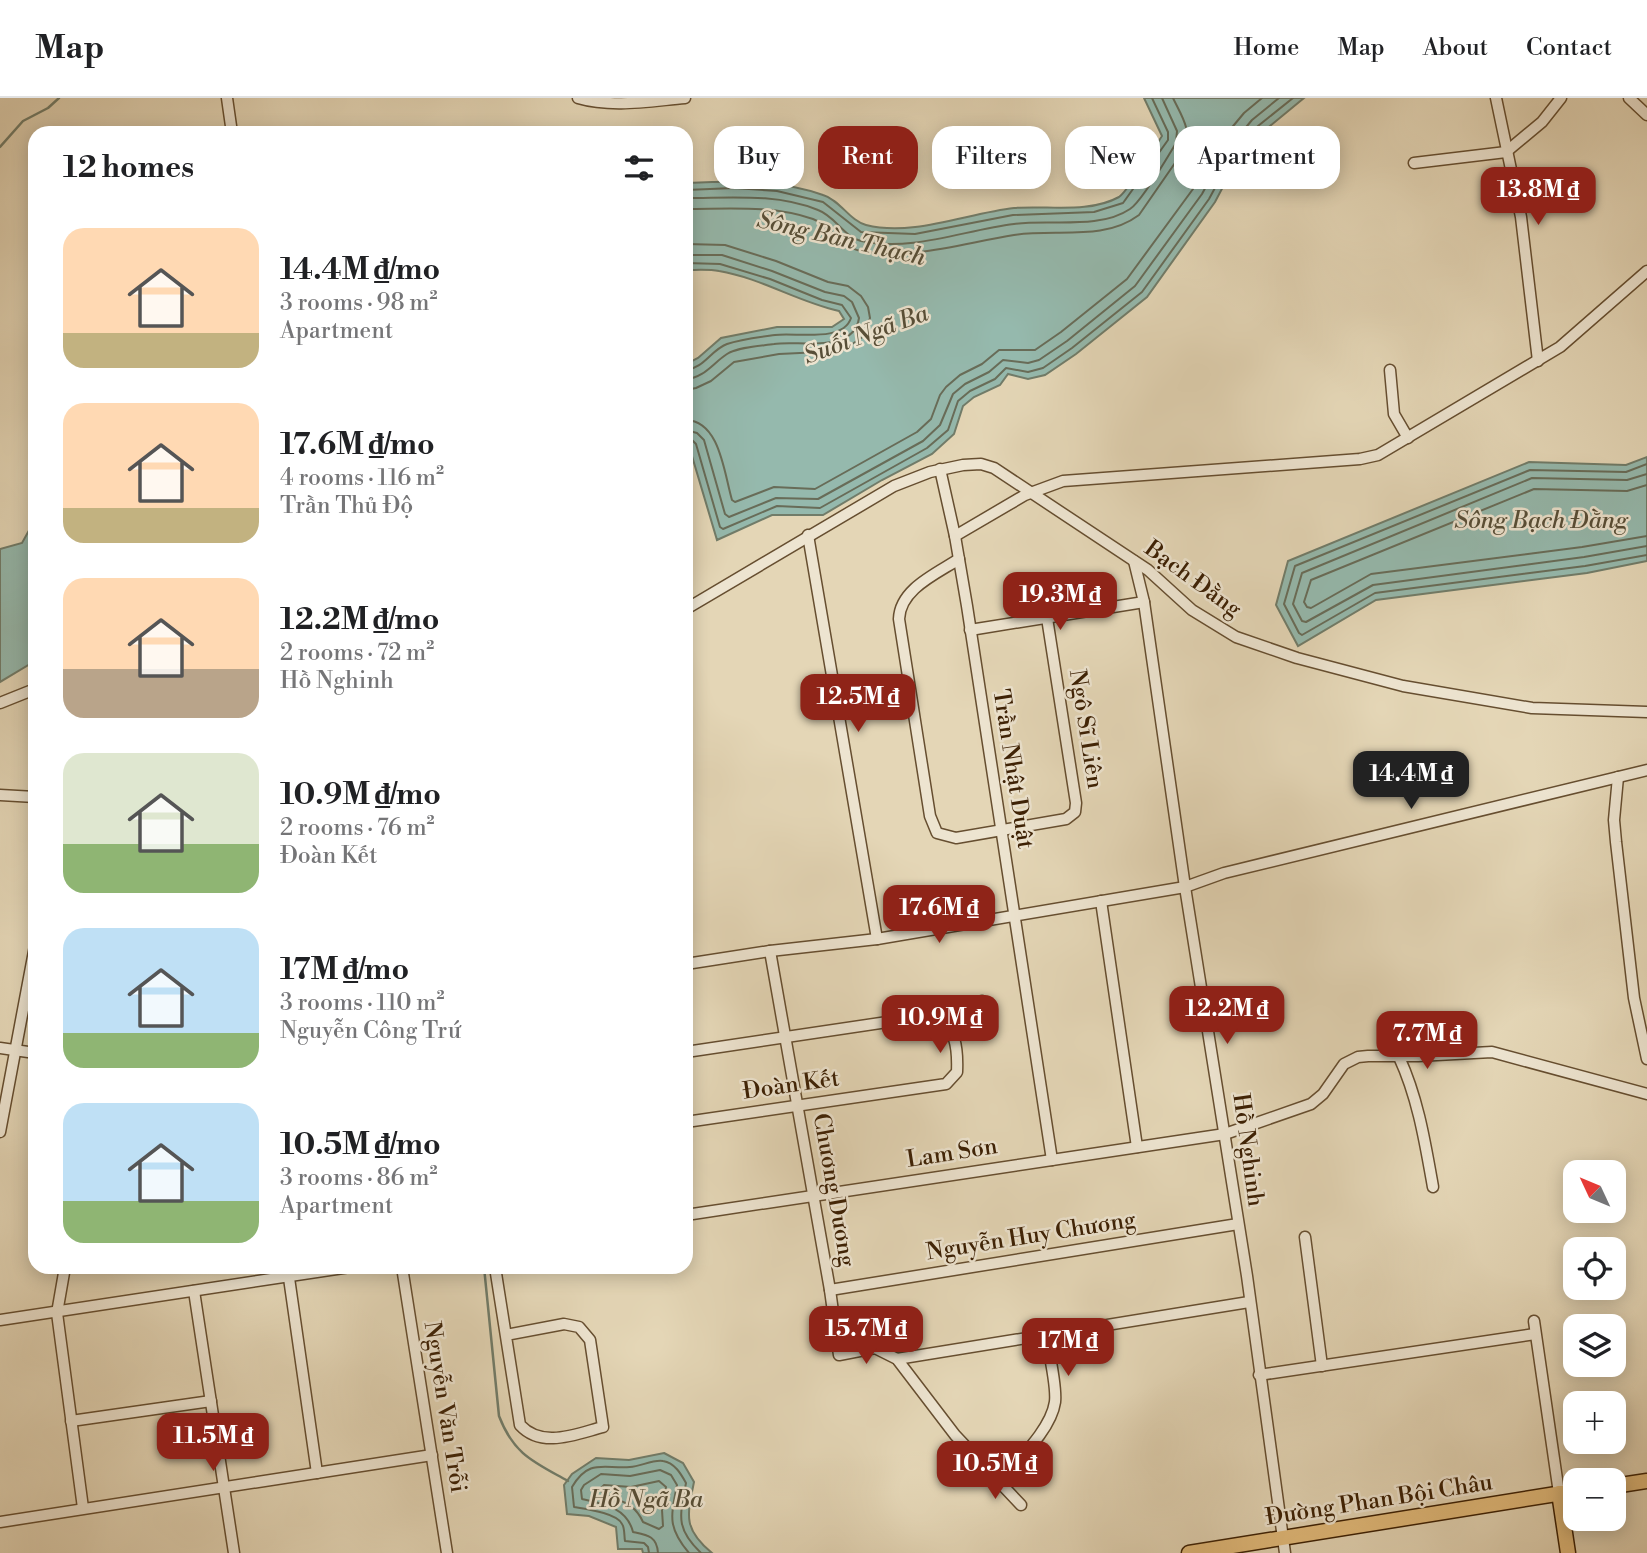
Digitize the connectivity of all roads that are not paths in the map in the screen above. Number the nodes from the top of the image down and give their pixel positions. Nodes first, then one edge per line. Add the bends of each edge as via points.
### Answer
1 (227, 98) edge
2 (578, 98) edge
3 (685, 98) edge
4 (1496, 98) edge
5 (1562, 98) edge
6 (1629, 98) edge
7 (1647, 115) edge
8 (231, 126) edge
9 (1506, 152) junction
10 (1414, 163) dead end
11 (1647, 271) edge
12 (1538, 361) junction
13 (1390, 370) dead end
14 (1408, 438) junction
15 (940, 470) junction
16 (1029, 493) junction
17 (808, 535) junction
18 (955, 536) junction
19 (959, 559) junction
20 (1133, 561) junction
21 (1144, 602) junction
22 (693, 605) edge
23 (1047, 618) junction
24 (970, 630) junction
25 (28, 692) edge
26 (0, 703) edge
27 (1647, 712) edge
28 (1647, 770) edge
29 (1618, 777) junction
30 (0, 795) edge
31 (28, 797) edge
32 (1001, 830) junction
33 (1185, 887) junction
34 (1101, 901) junction
35 (1016, 916) junction
36 (877, 939) junction
37 (770, 951) junction
38 (693, 963) edge
39 (28, 982) edge
40 (982, 1001) dead end
41 (939, 1017) junction
42 (785, 1037) junction
43 (0, 1048) edge
44 (15, 1050) junction
45 (693, 1051) edge
46 (28, 1053) edge
47 (1399, 1057) junction
48 (1647, 1059) edge
49 (1647, 1094) edge
50 (797, 1104) junction
51 (693, 1121) edge
52 (0, 1132) edge
53 (1225, 1133) junction
54 (1137, 1147) junction
55 (1052, 1160) junction
56 (1433, 1187) dead end
57 (813, 1196) junction
58 (693, 1214) edge
59 (1238, 1224) junction
60 (1305, 1237) dead end
61 (64, 1274) edge
62 (311, 1274) edge
63 (403, 1274) edge
64 (496, 1274) edge
65 (289, 1278) junction
66 (830, 1290) junction
67 (194, 1291) junction
68 (1249, 1302) junction
69 (57, 1313) junction
70 (0, 1320) edge
71 (1534, 1321) dead end
72 (1535, 1334) junction
73 (506, 1335) junction
74 (1046, 1336) junction
75 (897, 1359) junction
76 (1322, 1366) junction
77 (1259, 1376) junction
78 (211, 1401) junction
79 (71, 1421) junction
80 (432, 1455) junction
81 (317, 1473) junction
82 (1647, 1481) edge
83 (999, 1483) junction
84 (1626, 1484) edge
85 (225, 1487) junction
86 (1563, 1492) edge
87 (1559, 1493) junction
88 (1021, 1505) dead end
89 (83, 1508) junction
90 (0, 1522) edge
91 (1284, 1546) edge
92 (234, 1553) edge
93 (447, 1553) edge
94 (1189, 1553) edge
95 (1568, 1553) edge

1 - 8 street
2 - 3 street via 629,103
4 - 9 street
5 - 9 street
6 - 7 street
9 - 10 street
9 - 12 street via 1527,253
11 - 12 street
12 - 14 street
13 - 14 street via 1394,414
14 - 16 street via 1378,455 1360,459 1063,481
15 - 16 street, Bạch Đằng via 986,465
15 - 17 street, Bạch Đằng via 894,486
15 - 18 street, Trần Nhật Duật
16 - 18 street
16 - 20 street, Bạch Đằng
17 - 22 street, Bạch Đằng
17 - 36 street
18 - 19 street, Trần Nhật Duật
19 - 24 street, Trần Nhật Duật
19 - 32 street via 907,595 899,606 905,658 932,825 937,833 956,838
20 - 21 street, Hồ Nghinh
20 - 27 street, Bạch Đằng via 1162,580 1192,610 1236,637 1297,658 1403,686 1532,708
21 - 23 street, Bạch Đằng
21 - 33 street, Hồ Nghinh
23 - 24 street, Bạch Đằng
23 - 32 street, Ngô Sĩ Liên via 1075,812 1066,820
24 - 32 street, Trần Nhật Duật
25 - 26 street
28 - 29 street
29 - 33 street via 1224,873
29 - 48 street via 1616,842 1634,998
30 - 31 street
32 - 35 street, Trần Nhật Duật
33 - 34 street
33 - 53 street, Hồ Nghinh
34 - 35 street
34 - 54 street
35 - 36 street
35 - 55 street, Trần Nhật Duật
36 - 37 street
37 - 38 street
37 - 42 street, Chương Dương
39 - 44 street
40 - 41 street
41 - 42 street
41 - 50 street, Đoàn Kết via 948,1022 957,1061 957,1072 946,1084
42 - 45 street
42 - 50 street, Chương Dương
43 - 44 street
44 - 46 street
44 - 52 street
47 - 49 street, Lam Sơn via 1492,1052
47 - 53 street, Lam Sơn via 1350,1060 1311,1104
47 - 56 street via 1411,1083
50 - 51 street, Đoàn Kết
50 - 57 street, Chương Dương
53 - 54 street, Lam Sơn
53 - 59 street, Hồ Nghinh
54 - 55 street, Lam Sơn
55 - 57 street, Lam Sơn
57 - 58 street, Lam Sơn
57 - 66 street, Chương Dương
59 - 66 street, Nguyễn Huy Chương
59 - 68 street, Hồ Nghinh
60 - 76 street
61 - 69 street
62 - 65 street
63 - 80 street, Nguyễn Văn Trỗi
64 - 73 street
65 - 67 street
65 - 81 street
66 - 75 street, Chương Dương via 839,1355 875,1348
67 - 69 street
67 - 78 street
68 - 74 street
68 - 77 street, Hồ Nghinh
69 - 70 street
69 - 79 street
71 - 72 street
72 - 76 street
72 - 87 street
73 - 73 street via 520,1425 528,1434 564,1437 603,1427 590,1340 579,1327 564,1324
74 - 75 street
74 - 83 street via 1055,1395 1050,1417
75 - 83 street
76 - 77 street
77 - 91 street, Hồ Nghinh
78 - 79 street
78 - 85 street
79 - 89 street
80 - 81 street
80 - 93 street, Nguyễn Văn Trỗi
81 - 85 street
82 - 84 main road
83 - 88 street
85 - 89 street
85 - 92 street
86 - 87 main road, Đường Phan Bội Châu
87 - 91 main road, Đường Phan Bội Châu
87 - 95 main road
89 - 90 street
91 - 94 main road, Đường Phan Bội Châu

